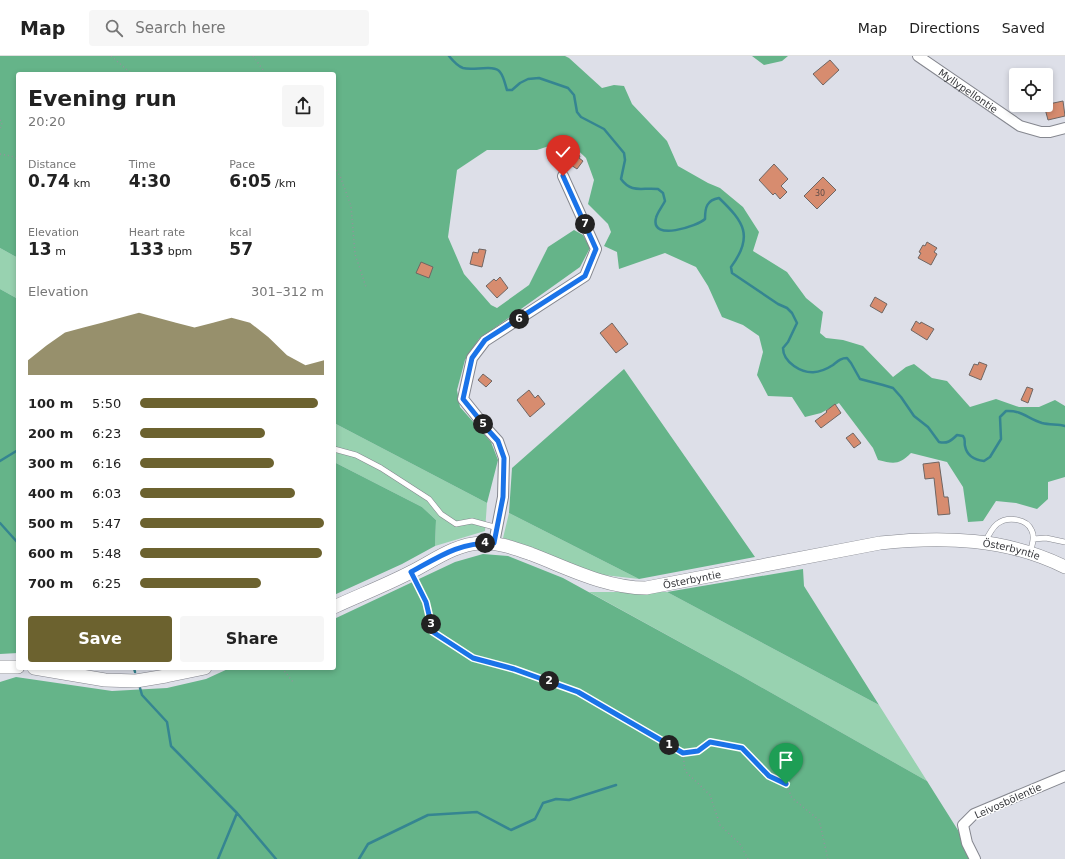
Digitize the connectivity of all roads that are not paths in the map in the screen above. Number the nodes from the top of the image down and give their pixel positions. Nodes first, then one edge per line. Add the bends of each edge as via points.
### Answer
1 (918, 56) edge
2 (1065, 128) edge
3 (563, 176) dead end
4 (336, 450) edge
5 (498, 528) junction
6 (1033, 539) junction
7 (985, 542) junction
8 (1065, 542) edge
9 (494, 543) junction
10 (1030, 553) junction
11 (1065, 567) edge
12 (336, 606) edge
13 (0, 667) edge
14 (16, 667) edge
15 (46, 670) edge
16 (195, 670) edge
17 (1065, 776) edge
18 (975, 859) edge

1 - 2 street, Myllypellontie via 1020,126 1041,132
3 - 5 street via 596,249 585,276 485,340 472,358 463,399 498,441 504,458 503,497
4 - 5 lane via 356,455 381,468 429,499 441,514 456,524 472,521
5 - 9 street
6 - 7 lane via 1032,530 1026,524 1012,518 996,524
6 - 8 lane via 1046,538
6 - 10 lane
7 - 9 street, Österbyntie via 921,539 880,543 646,588 632,588 592,579
7 - 10 street, Österbyntie
9 - 12 street, Österbyntie via 462,546
10 - 11 street, Österbyntie
13 - 14 street
15 - 16 street via 105,680 136,681
17 - 18 street, Leivosbölentie via 974,814 963,825 967,843

